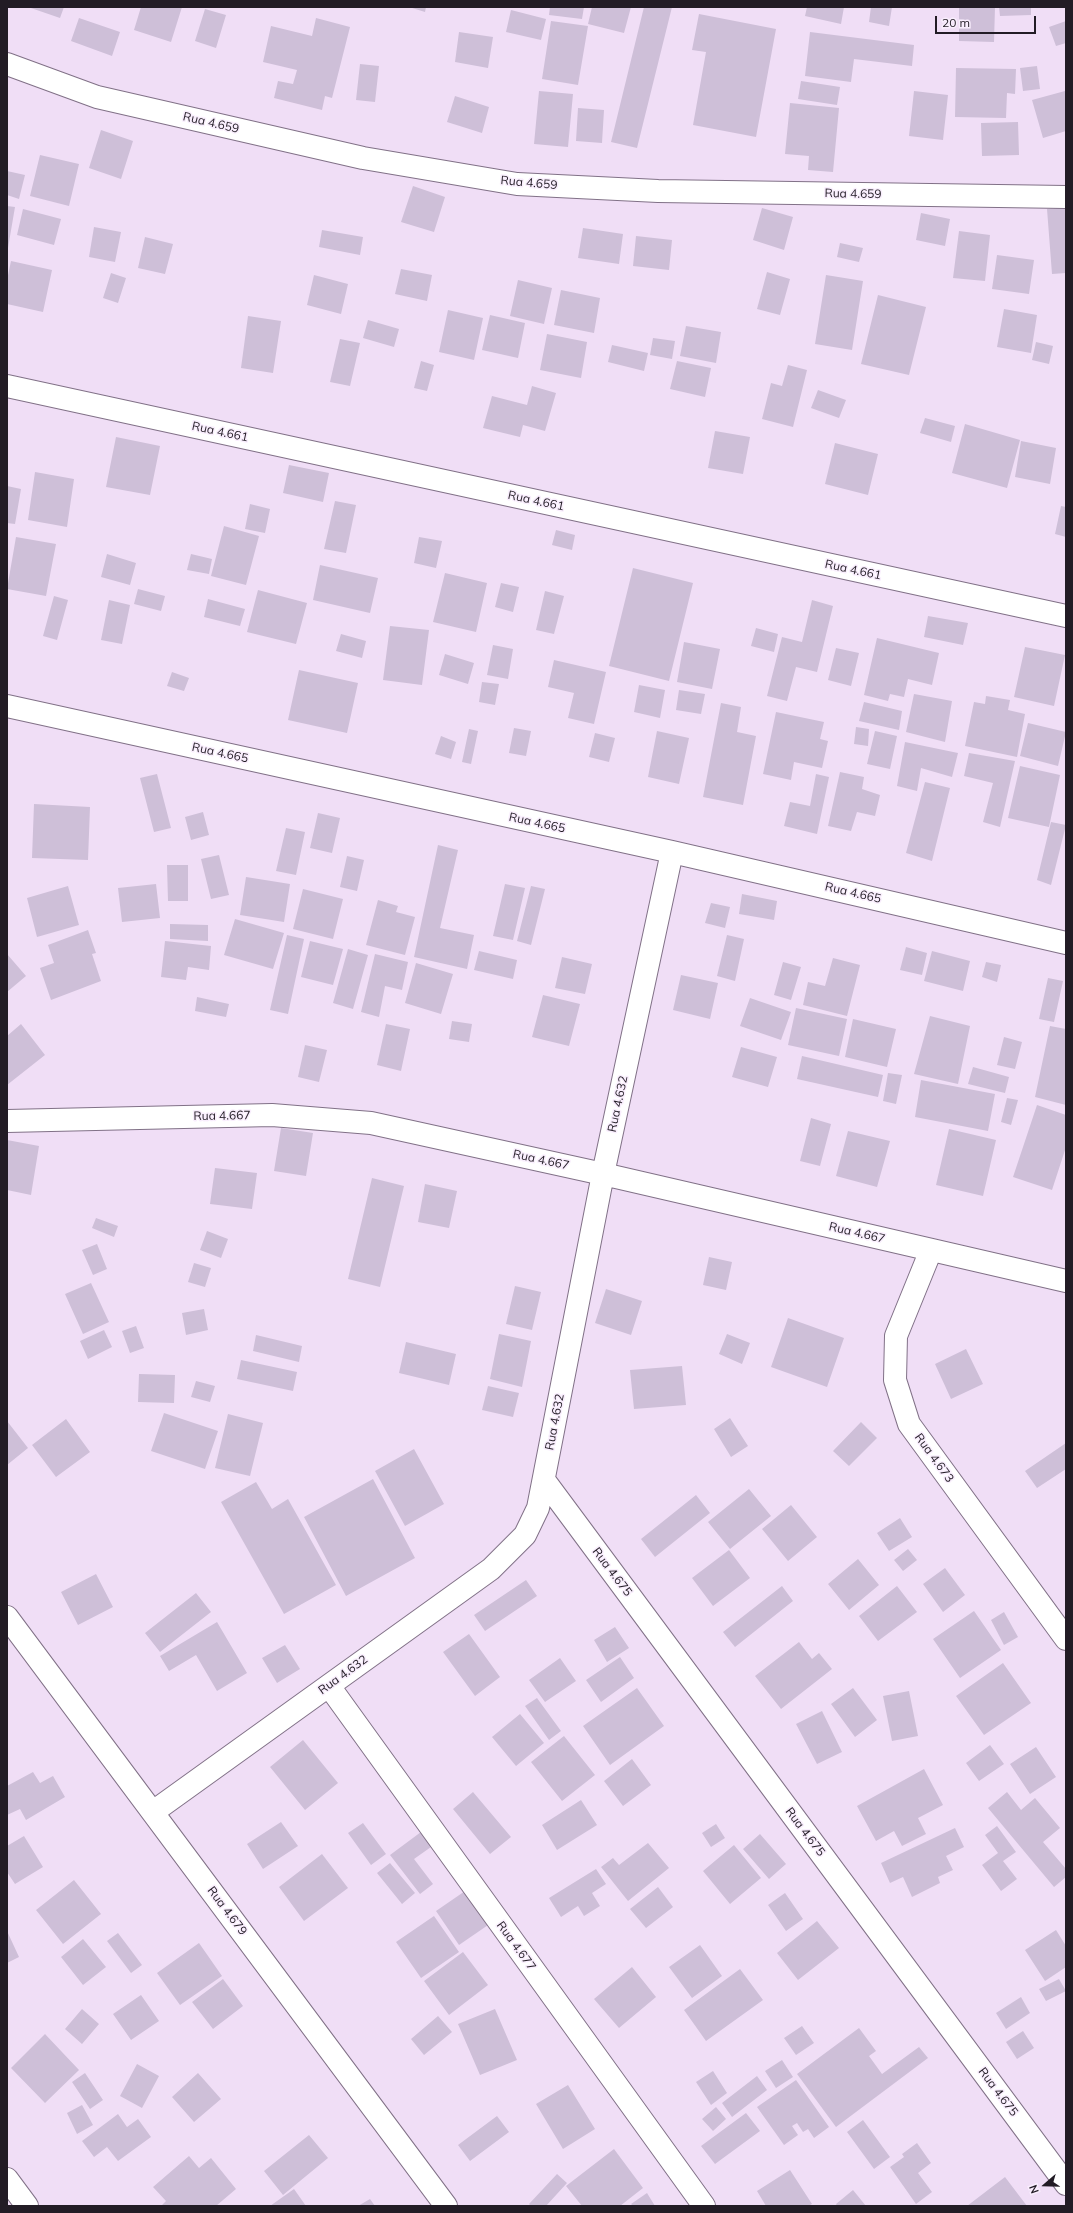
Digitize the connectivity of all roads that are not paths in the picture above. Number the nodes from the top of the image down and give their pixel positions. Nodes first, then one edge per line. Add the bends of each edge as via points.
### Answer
1 (7, 64) edge
2 (1066, 197) edge
3 (7, 386) edge
4 (1066, 616) edge
5 (7, 706) edge
6 (672, 852) junction
7 (1066, 943) edge
8 (7, 1121) edge
9 (603, 1174) junction
10 (931, 1250) junction
11 (1066, 1281) edge
12 (544, 1480) junction
13 (7, 1617) edge
14 (1066, 1639) edge
15 (329, 1686) junction
16 (153, 1812) junction
17 (7, 2179) edge
18 (1066, 2184) edge
19 (27, 2206) edge
20 (446, 2206) edge
21 (704, 2206) edge

1 - 2 street, Rua 4.659 via 97,97 363,158 517,184 666,191
3 - 4 street, Rua 4.661
5 - 6 street, Rua 4.665
6 - 7 street, Rua 4.665
6 - 9 street, Rua 4.632
8 - 9 street, Rua 4.667 via 272,1115 372,1122
9 - 10 street, Rua 4.667
9 - 12 street, Rua 4.632
10 - 11 street, Rua 4.667
10 - 14 street, Rua 4.673 via 896,1336 895,1380 909,1424
12 - 15 street, Rua 4.632 via 538,1508 525,1535 491,1569
12 - 18 street, Rua 4.675
13 - 16 street, Rua 4.679
15 - 16 street, Rua 4.632
15 - 21 street, Rua 4.677
16 - 20 street, Rua 4.679
17 - 19 street

